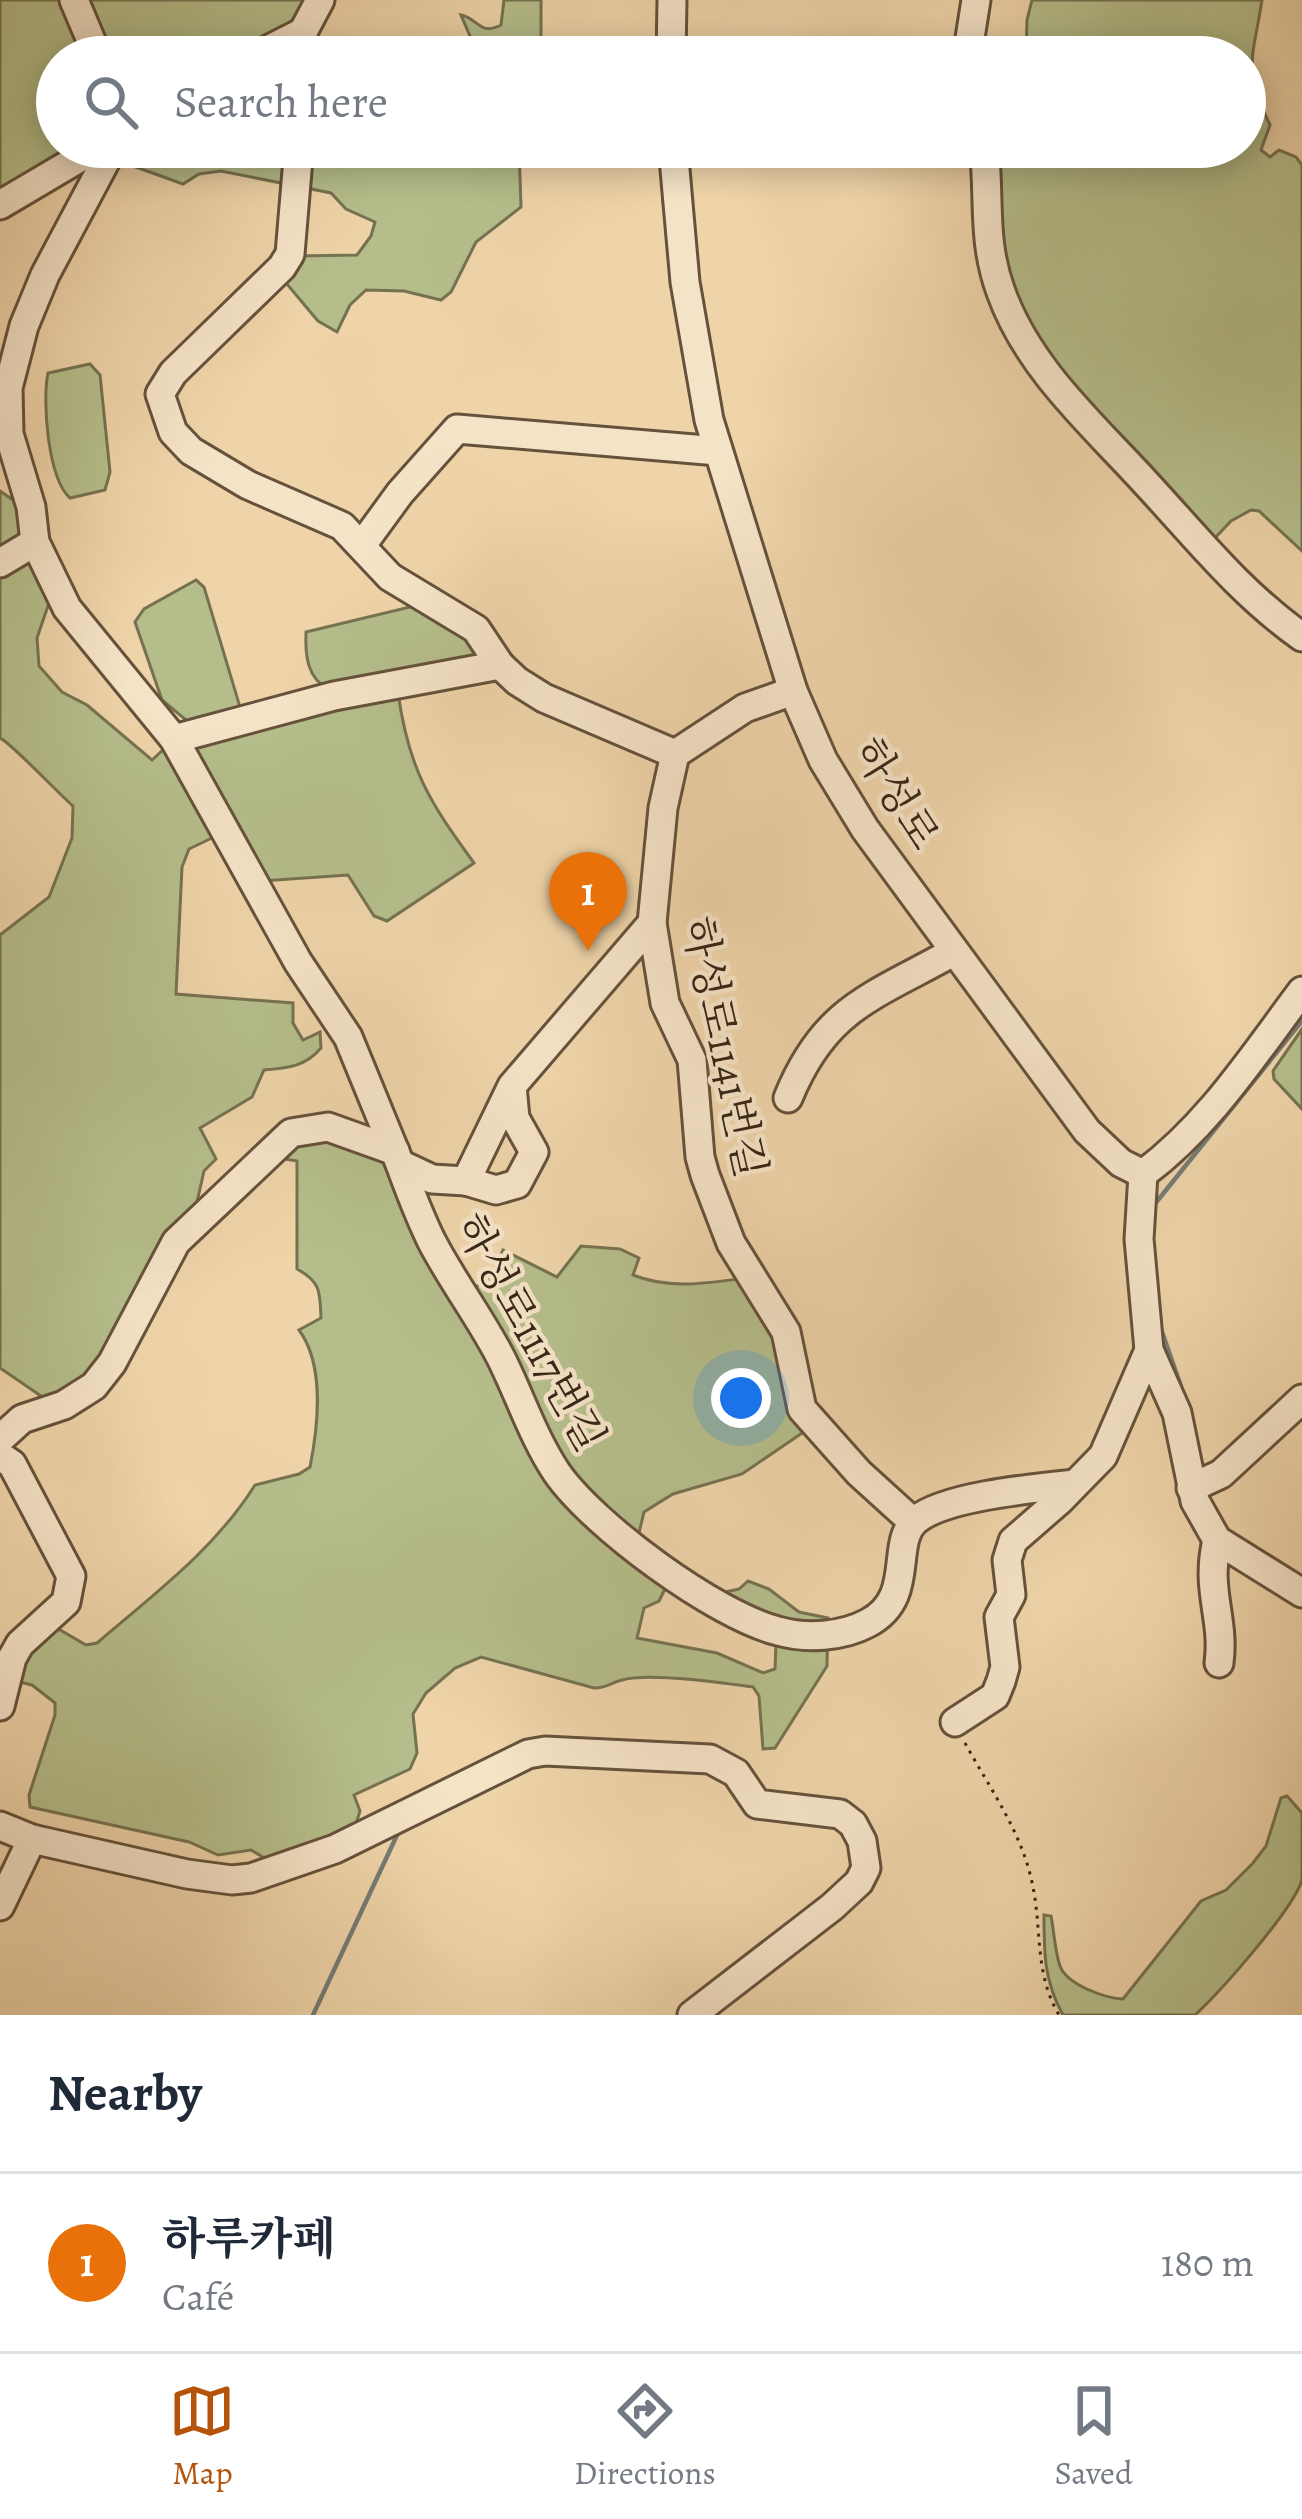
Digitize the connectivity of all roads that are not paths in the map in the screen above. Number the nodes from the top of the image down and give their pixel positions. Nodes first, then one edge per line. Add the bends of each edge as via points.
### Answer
1 (74, 0) edge
2 (320, 0) edge
3 (672, 0) edge
4 (976, 0) edge
5 (89, 36) edge
6 (306, 36) edge
7 (671, 36) edge
8 (970, 36) edge
9 (63, 168) edge
10 (102, 168) edge
11 (297, 168) edge
12 (675, 168) edge
13 (984, 168) edge
14 (0, 206) edge
15 (718, 452) junction
16 (35, 542) junction
17 (362, 545) junction
18 (0, 563) edge
19 (1302, 637) edge
20 (500, 665) junction
21 (793, 691) junction
22 (174, 739) junction
23 (675, 754) junction
24 (652, 922) junction
25 (953, 952) junction
26 (1302, 991) edge
27 (512, 1086) junction
28 (788, 1097) dead end
29 (397, 1157) junction
30 (1143, 1174) junction
31 (466, 1181) junction
32 (1149, 1350) junction
33 (1302, 1399) edge
34 (0, 1439) edge
35 (0, 1456) edge
36 (1075, 1484) junction
37 (1191, 1488) junction
38 (913, 1522) junction
39 (1217, 1540) junction
40 (1302, 1593) edge
41 (1220, 1663) dead end
42 (0, 1706) edge
43 (955, 1722) road end
44 (0, 1826) edge
45 (32, 1840) junction
46 (0, 1906) edge
47 (692, 2015) edge

1 - 5 street
2 - 6 street
3 - 7 street
4 - 8 street
9 - 14 street
10 - 16 street, 하성로1117번길 via 45,275 8,388 9,434
11 - 17 street via 290,254 160,394 173,432 191,451 248,485 329,517
12 - 15 street, 하성로 via 694,352
13 - 19 street via 993,267 1014,320 1064,398 1238,586
15 - 17 street via 457,429
15 - 21 street, 하성로
16 - 18 street
16 - 22 street, 하성로1117번길 via 67,608
17 - 20 street via 390,577 476,629
20 - 22 street via 334,696
20 - 23 street via 544,698
21 - 23 street via 745,708
21 - 25 street, 하성로 via 840,792
22 - 29 street, 하성로1117번길 via 347,1037
23 - 24 street, 하성로1141번길
24 - 27 street, 하성로1117번길
24 - 38 street, 하성로1141번길 via 664,1003 692,1060 700,1156 718,1215 786,1332 802,1409
25 - 28 street via 836,1020
25 - 30 street, 하성로 via 1087,1131
26 - 30 street via 1206,1118
27 - 31 street, 하성로1117번길
27 - 31 street, 하성로1117번길 via 515,1118 534,1152 525,1171 506,1190
29 - 31 street, 하성로1117번길 via 432,1179
29 - 34 street via 328,1127 291,1133 176,1241 94,1386 22,1419
29 - 38 street, 하성로1117번길 via 432,1242 558,1474 595,1516 686,1584 780,1632 842,1633 867,1624 891,1600
30 - 32 street via 1139,1239
32 - 36 street via 1110,1443
32 - 37 street via 1177,1413
33 - 37 street via 1221,1474
35 - 42 street via 12,1464 71,1576 66,1602 12,1658
36 - 38 street via 962,1501
36 - 43 street via 1013,1541 1011,1595 999,1617 1001,1681 994,1696
37 - 39 street
39 - 40 street
39 - 41 street via 1210,1567
44 - 45 street
45 - 46 street
45 - 47 street via 213,1879 251,1878 335,1849 528,1754 710,1760 736,1773 757,1804 840,1814 862,1841 866,1868 832,1907

